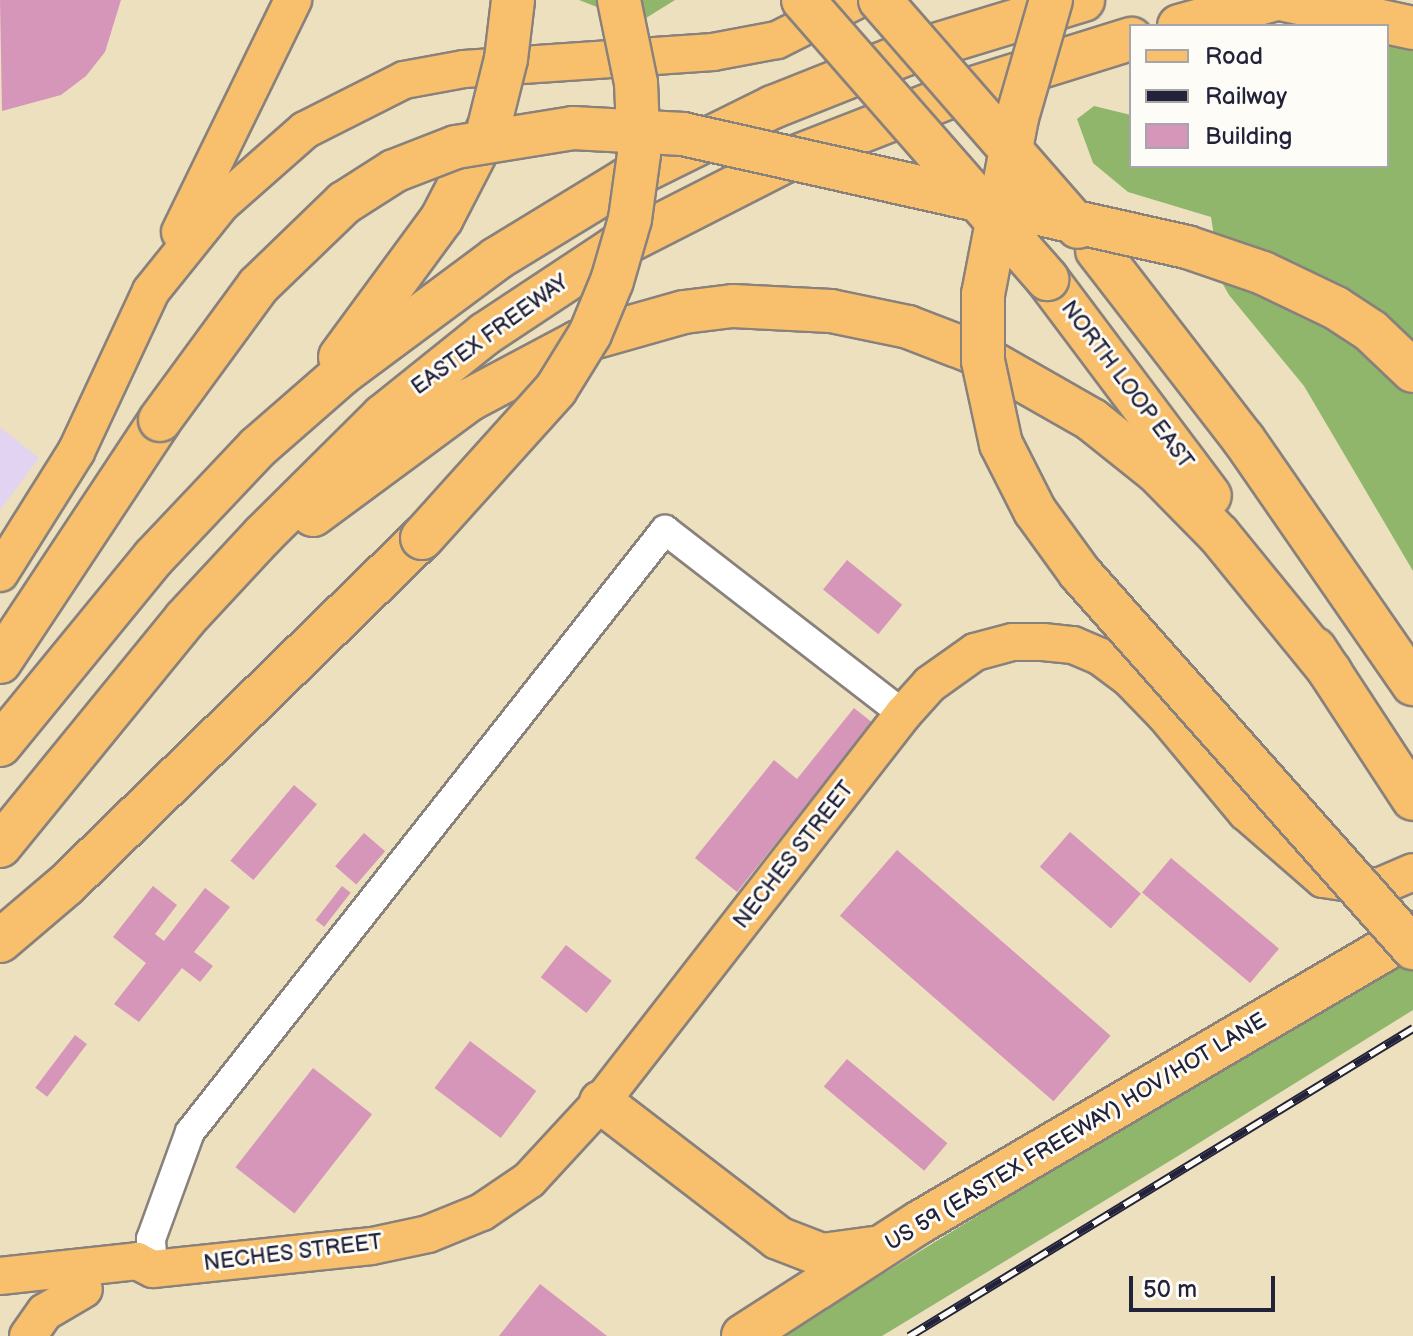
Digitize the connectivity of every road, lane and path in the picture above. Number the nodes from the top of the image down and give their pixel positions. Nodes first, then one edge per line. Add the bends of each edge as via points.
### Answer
1 (293, 0) edge
2 (513, 0) edge
3 (619, 0) edge
4 (803, 0) edge
5 (857, 0) edge
6 (880, 0) edge
7 (1051, 0) edge
8 (1083, 0) edge
9 (1273, 0) edge
10 (1285, 0) edge
11 (1186, 24) edge
12 (1413, 28) edge
13 (1129, 40) edge
14 (151, 291) junction
15 (1413, 371) edge
16 (296, 412) junction
17 (0, 573) edge
18 (185, 619) junction
19 (0, 662) edge
20 (1330, 671) junction
21 (1413, 684) edge
22 (903, 714) junction
23 (0, 745) edge
24 (1407, 789) edge
25 (0, 846) edge
26 (1413, 872) edge
27 (1413, 933) edge
28 (0, 941) edge
29 (1413, 948) edge
30 (601, 1102) junction
31 (886, 1244) junction
32 (153, 1269) junction
33 (0, 1276) edge
34 (84, 1289) junction
35 (0, 1296) edge
36 (28, 1336) edge
37 (743, 1336) edge

1 - 14 main road
2 - 16 highway, bridge via 506,59 489,127 442,218
3 - 28 highway, bridge via 636,83 639,154 630,219 590,334 556,389 422,538 67,884
4 - 20 highway, NORTH LOOP EAST, bridge via 1047,279 1196,477
5 - 14 main road via 777,40 713,52 464,69 404,80 305,130 261,166 221,204
6 - 21 highway, bridge via 1097,250 1244,440
7 - 29 highway, bridge via 1014,133 983,294 983,361 1001,444 1035,511 1074,565
8 - 16 highway via 858,71 673,155 496,259
9 - 11 highway
10 - 12 highway
13 - 18 highway, EASTEX FREEWAY via 970,89 788,160 604,255 485,334 395,405
14 - 17 main road via 76,452
15 - 19 highway, bridge via 1371,331 1336,308 1263,273 1187,247 683,134 573,128 456,147 394,171 344,203 258,286 160,420
16 - 23 highway via 165,546
18 - 20 highway via 364,475 531,363 639,321 733,306 780,306 869,318 933,335 1013,372 1082,413 1125,444 1188,503
18 - 25 highway, EASTEX FREEWAY
20 - 24 highway, NORTH LOOP EAST
22 - 26 main road, NECHES STREET via 930,684 975,652 1013,642 1073,645 1128,677 1246,812 1323,879 1378,887
22 - 30 main road, NECHES STREET
22 - 32 street via 665,530 190,1132 151,1239
27 - 31 highway, US 59 (EASTEX FREEWAY) HOV/HOT LANE
30 - 31 highway via 742,1215 793,1246 822,1255
30 - 32 main road, NECHES STREET via 529,1180 482,1212 428,1234 372,1246
31 - 37 highway, US 59 (EASTEX FREEWAY) HOV/HOT LANE
32 - 33 main road, NECHES STREET via 137,1261
32 - 34 main road, NECHES STREET via 142,1281
34 - 35 main road, NECHES STREET
34 - 36 main road via 45,1312

